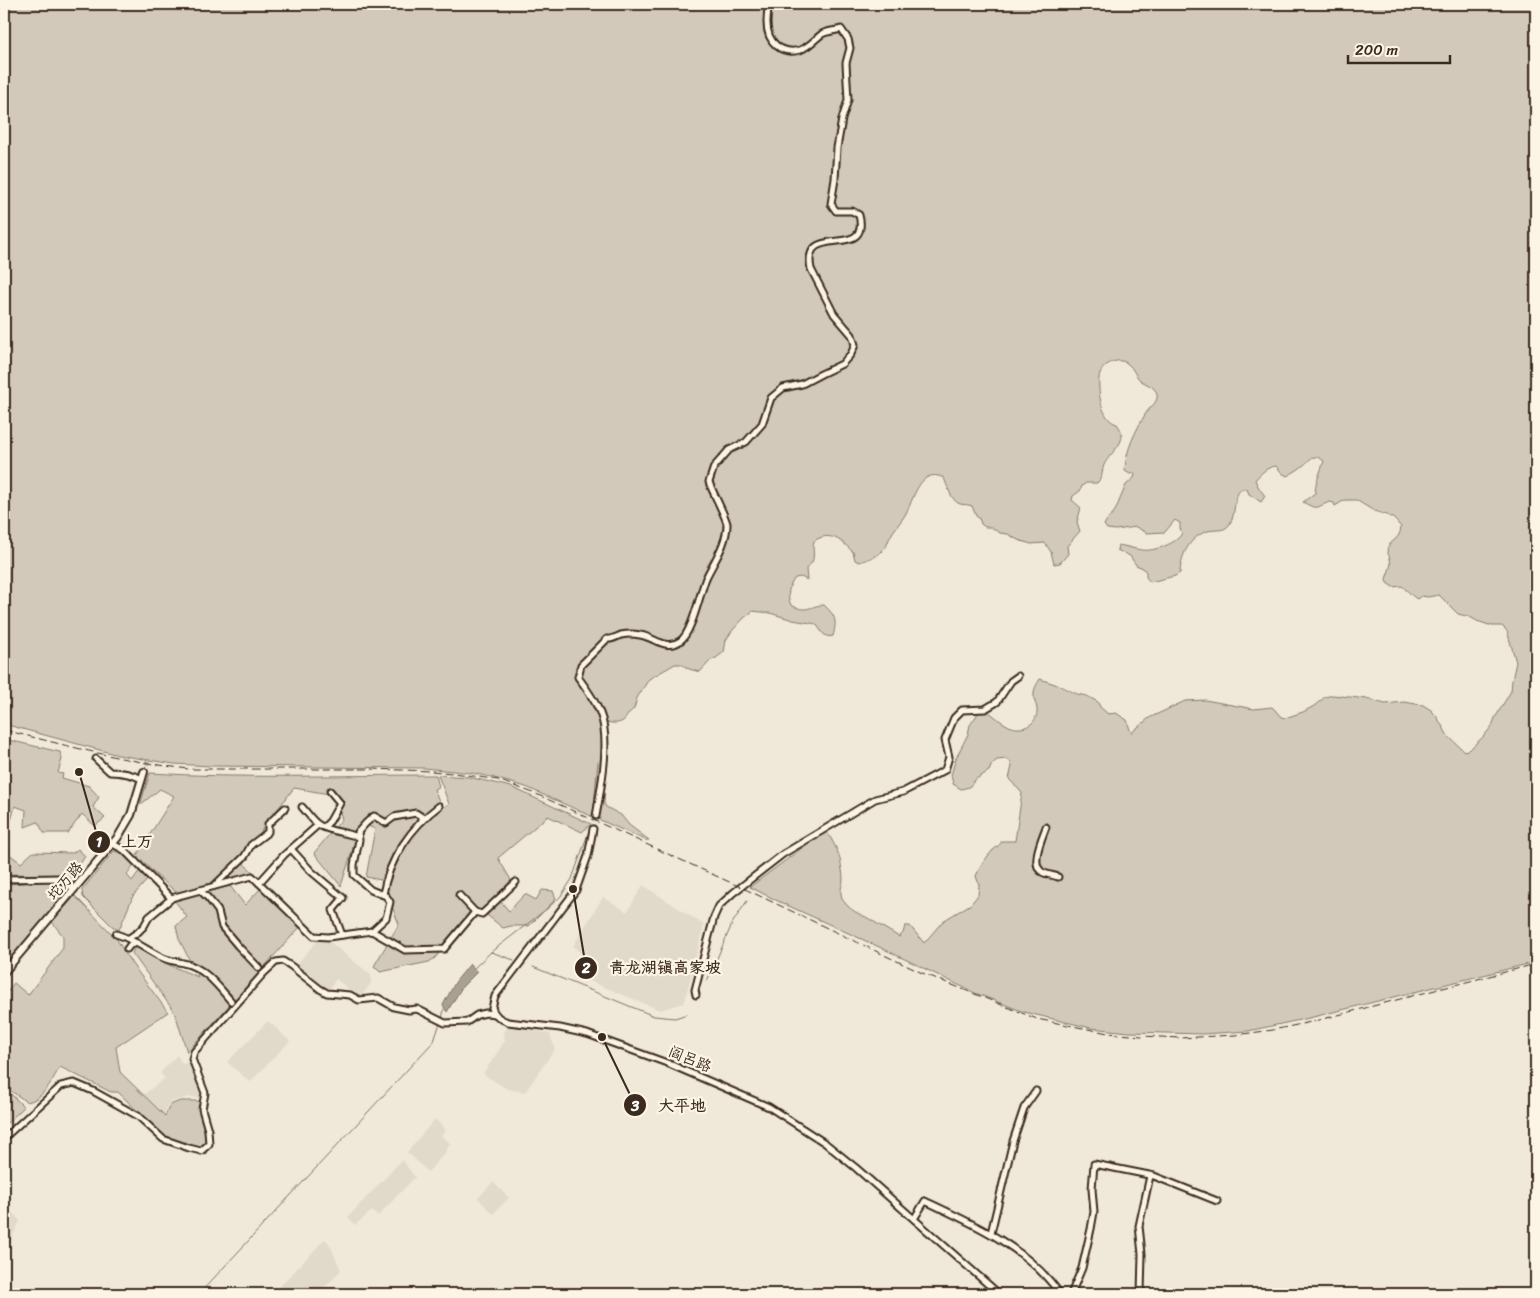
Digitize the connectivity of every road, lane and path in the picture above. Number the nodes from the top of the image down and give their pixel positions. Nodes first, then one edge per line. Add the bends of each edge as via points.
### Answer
1 (768, 4) edge
2 (1018, 676) dead end
3 (96, 759) dead end
4 (143, 775) joint
5 (330, 791) dead end
6 (439, 806) dead end
7 (302, 807) dead end
8 (285, 808) dead end
9 (596, 816) tunnel mouth
10 (422, 820) junction
11 (321, 826) junction
12 (1046, 827) dead end
13 (594, 829) tunnel mouth
14 (358, 837) junction
15 (113, 844) junction
16 (291, 849) junction
17 (1058, 877) dead end
18 (4, 879) edge
19 (516, 882) dead end
20 (259, 884) junction
21 (213, 886) junction
22 (74, 889) junction
23 (200, 890) junction
24 (383, 894) junction
25 (459, 895) dead end
26 (172, 898) junction
27 (475, 912) junction
28 (372, 931) junction
29 (116, 934) dead end
30 (342, 935) junction
31 (129, 938) junction
32 (137, 943) junction
33 (127, 949) dead end
34 (259, 968) dead end
35 (4, 972) edge
36 (696, 995) dead end
37 (231, 1002) dead end
38 (495, 1014) junction
39 (1036, 1091) dead end
40 (4, 1138) edge
41 (1150, 1176) junction
42 (1217, 1202) dead end
43 (914, 1219) junction
44 (991, 1233) junction
45 (999, 1294) edge
46 (1060, 1294) edge
47 (1071, 1294) edge
48 (1141, 1294) edge

1 - 9 street via 768,30 775,45 781,49 801,50 824,33 841,29 848,39 848,100 837,148 831,204 836,212 852,211 859,215 861,224 859,232 849,241 817,245 810,255 810,262 834,314 852,335 855,345 842,364 802,384 783,388 771,398 762,424 746,442 729,450 714,467 709,482 727,523 725,537 706,578 688,632 681,641 661,644 642,635 623,634 607,640 581,665 578,677 601,714 605,745
2 - 36 street via 997,702 985,708 962,710 954,718 946,740 949,757 945,770 904,792 875,799 834,823 783,854 719,906
3 - 4 street via 110,772
4 - 15 main road, 坨万路 via 128,821
5 - 11 street via 340,802 330,822
6 - 10 street
7 - 11 street
8 - 21 street via 268,824 268,832 251,845 245,856
10 - 14 street via 416,813 394,817 386,823 374,816 358,832
10 - 24 street via 390,869
11 - 14 street
11 - 16 street
12 - 17 street via 1036,864 1042,872
13 - 38 street via 576,890 495,996 492,1006
14 - 24 street via 354,875 371,890
15 - 22 main road, 坨万路
15 - 26 street via 124,850
16 - 20 street
16 - 30 street via 343,898 334,910
18 - 22 street via 59,878
19 - 27 street via 482,914
20 - 21 street via 252,876
20 - 30 street via 314,936
21 - 23 street
22 - 35 main road, 坨万路
23 - 26 street
23 - 34 street via 218,911 222,927
24 - 28 street via 390,902 386,918
25 - 27 street
26 - 31 street
27 - 28 street via 444,949 405,950
28 - 30 street
29 - 31 street
31 - 32 street
32 - 33 street
32 - 37 street via 170,962 199,968
38 - 40 street via 477,1015 467,1022 445,1023 416,1009 394,1007 378,998 359,1000 350,995 327,992 291,966 282,961 276,962 194,1052 192,1059 205,1093 202,1109 209,1139 209,1144 201,1150 164,1139 138,1116 74,1083 62,1086
38 - 43 street, 阎吕路 via 508,1022 587,1034 667,1063 769,1107 844,1158
39 - 44 street via 1024,1108 1013,1141
41 - 42 street
41 - 47 street via 1094,1164 1091,1229 1082,1268
41 - 48 street via 1138,1226 1142,1254
43 - 44 street via 925,1201
43 - 45 street, 阎吕路
44 - 46 street via 1027,1260

